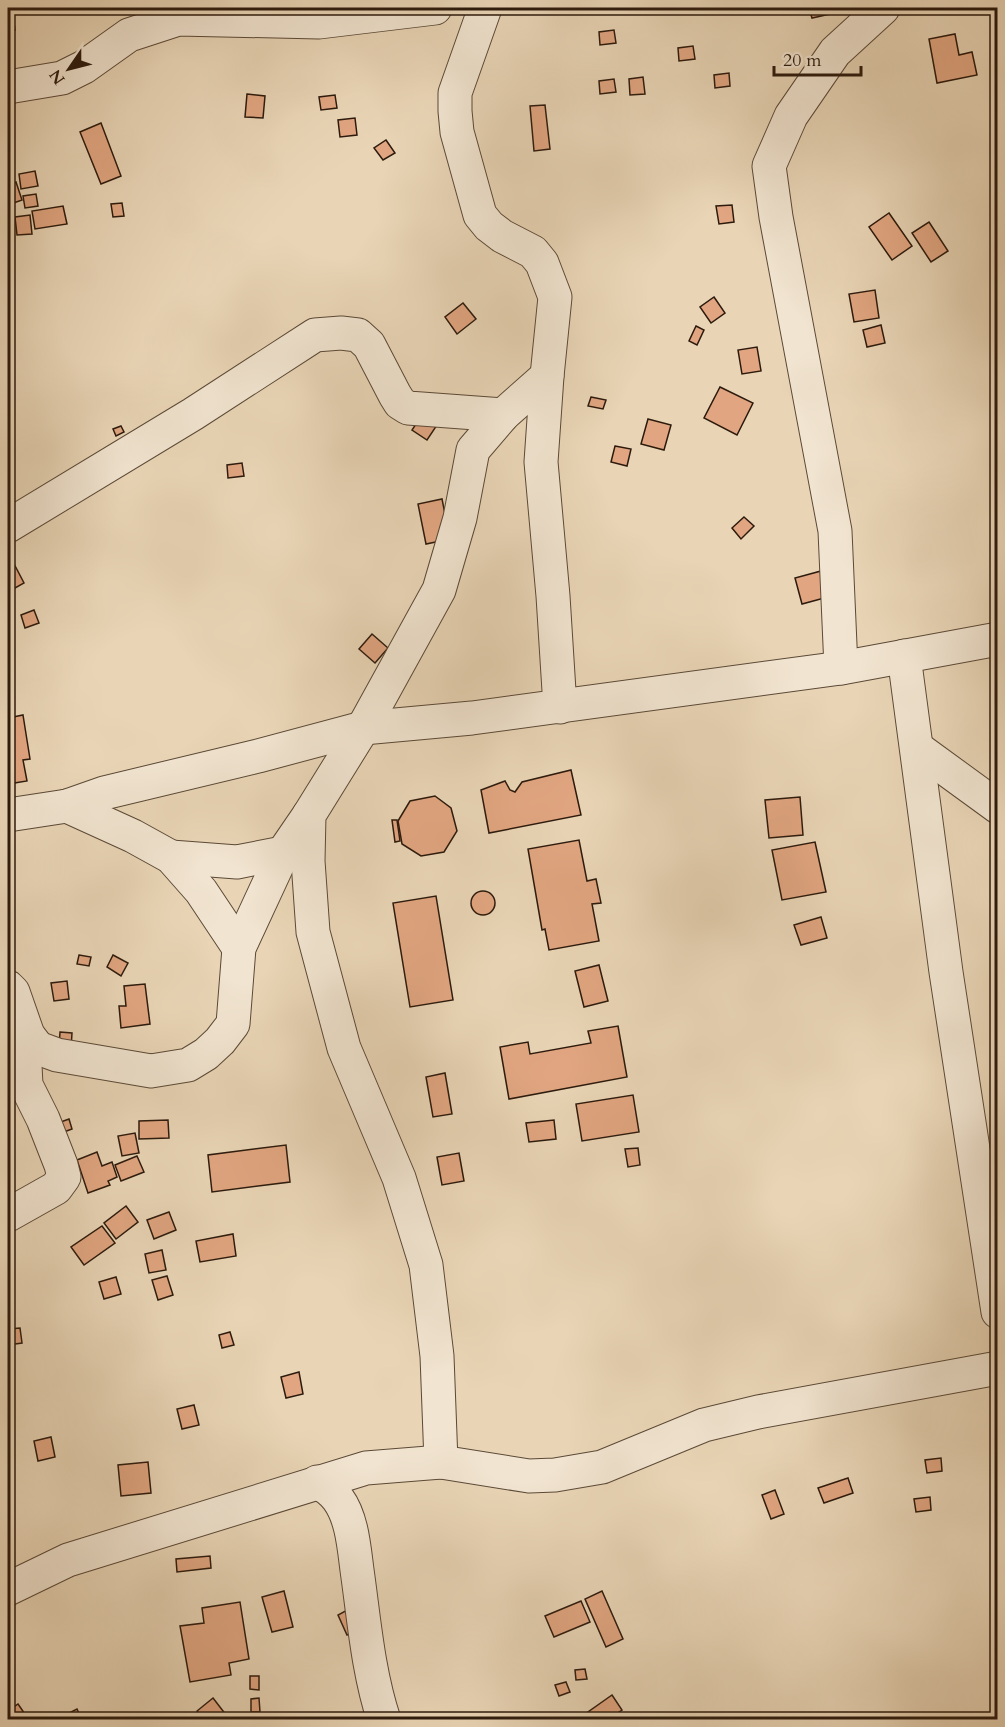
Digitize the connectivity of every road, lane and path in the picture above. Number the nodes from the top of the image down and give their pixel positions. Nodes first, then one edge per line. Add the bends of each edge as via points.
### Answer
1 (435, 8) edge
2 (485, 8) edge
3 (883, 8) edge
4 (213, 14) edge
5 (8, 87) edge
6 (547, 376) junction
7 (504, 415) junction
8 (8, 526) edge
9 (998, 639) edge
10 (904, 656) junction
11 (841, 668) junction
12 (560, 707) junction
13 (363, 728) junction
14 (917, 748) junction
15 (67, 806) junction
16 (998, 807) edge
17 (8, 815) edge
18 (309, 815) junction
19 (283, 853) junction
20 (171, 857) junction
21 (239, 948) junction
22 (8, 987) edge
23 (28, 1035) junction
24 (8, 1215) edge
25 (998, 1312) edge
26 (998, 1368) edge
27 (441, 1462) junction
28 (317, 1482) junction
29 (8, 1589) edge
30 (384, 1719) edge

1 - 4 street via 319,22
2 - 6 street via 455,93 457,132 480,215 502,236 533,252 551,283 555,297
3 - 11 street via 835,52 791,116 769,166 835,531
4 - 5 street via 178,19 129,34 62,78
6 - 7 street
6 - 12 street via 541,462
7 - 8 street via 408,408 400,403 369,345 358,335 315,336
7 - 13 street via 472,450 460,518 439,590
9 - 10 street
10 - 11 street
10 - 14 street
11 - 12 street
12 - 13 street
13 - 15 street via 104,793
13 - 18 street
14 - 16 street
14 - 25 street via 946,972
15 - 17 street
15 - 20 street
18 - 19 street
18 - 27 street via 308,861 318,953 344,1048 399,1178 426,1265 436,1356
19 - 20 street via 237,862
19 - 21 street
20 - 21 street via 201,891
21 - 23 street via 233,1024 206,1054 188,1065 150,1071 57,1055 38,1048
22 - 23 street
23 - 24 street via 26,1085 64,1177 56,1188
26 - 27 street via 704,1425 603,1467 529,1476
27 - 28 street via 366,1468
28 - 29 street via 68,1560
28 - 30 street via 338,1499 345,1512

